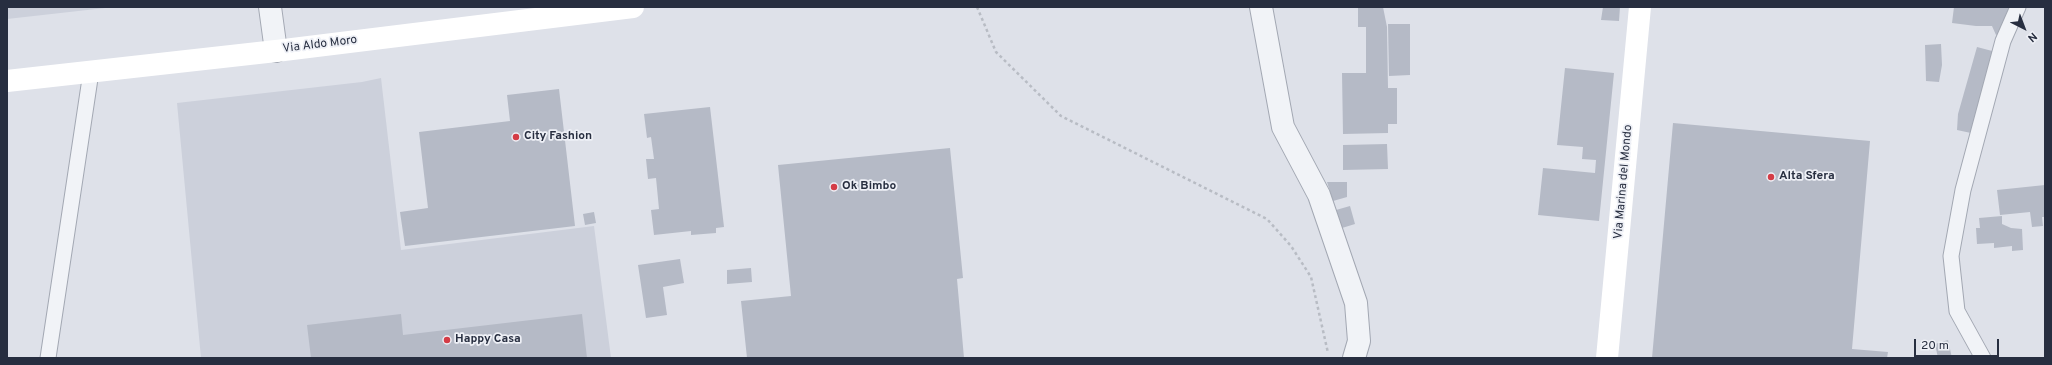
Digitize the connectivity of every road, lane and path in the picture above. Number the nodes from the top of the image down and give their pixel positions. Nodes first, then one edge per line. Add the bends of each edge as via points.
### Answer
1 (270, 7) edge
2 (633, 7) edge
3 (977, 7) edge
4 (1261, 7) edge
5 (1640, 7) edge
6 (2018, 7) edge
7 (276, 51) junction
8 (91, 72) junction
9 (7, 81) edge
10 (48, 358) edge
11 (1330, 358) edge
12 (1354, 358) edge
13 (1607, 358) edge
14 (1983, 358) edge

1 - 7 street
2 - 7 main road, Via Aldo Moro
3 - 11 path via 996,52 1061,116 1267,220 1291,246 1311,277 1325,346
4 - 12 street via 1283,127 1319,195 1356,303 1358,341
5 - 13 main road, Via Marina del Mondo
6 - 14 lane via 2003,41 1962,190 1951,256 1957,311
7 - 8 main road, Via Aldo Moro
8 - 9 main road, Via Aldo Moro
8 - 10 lane

